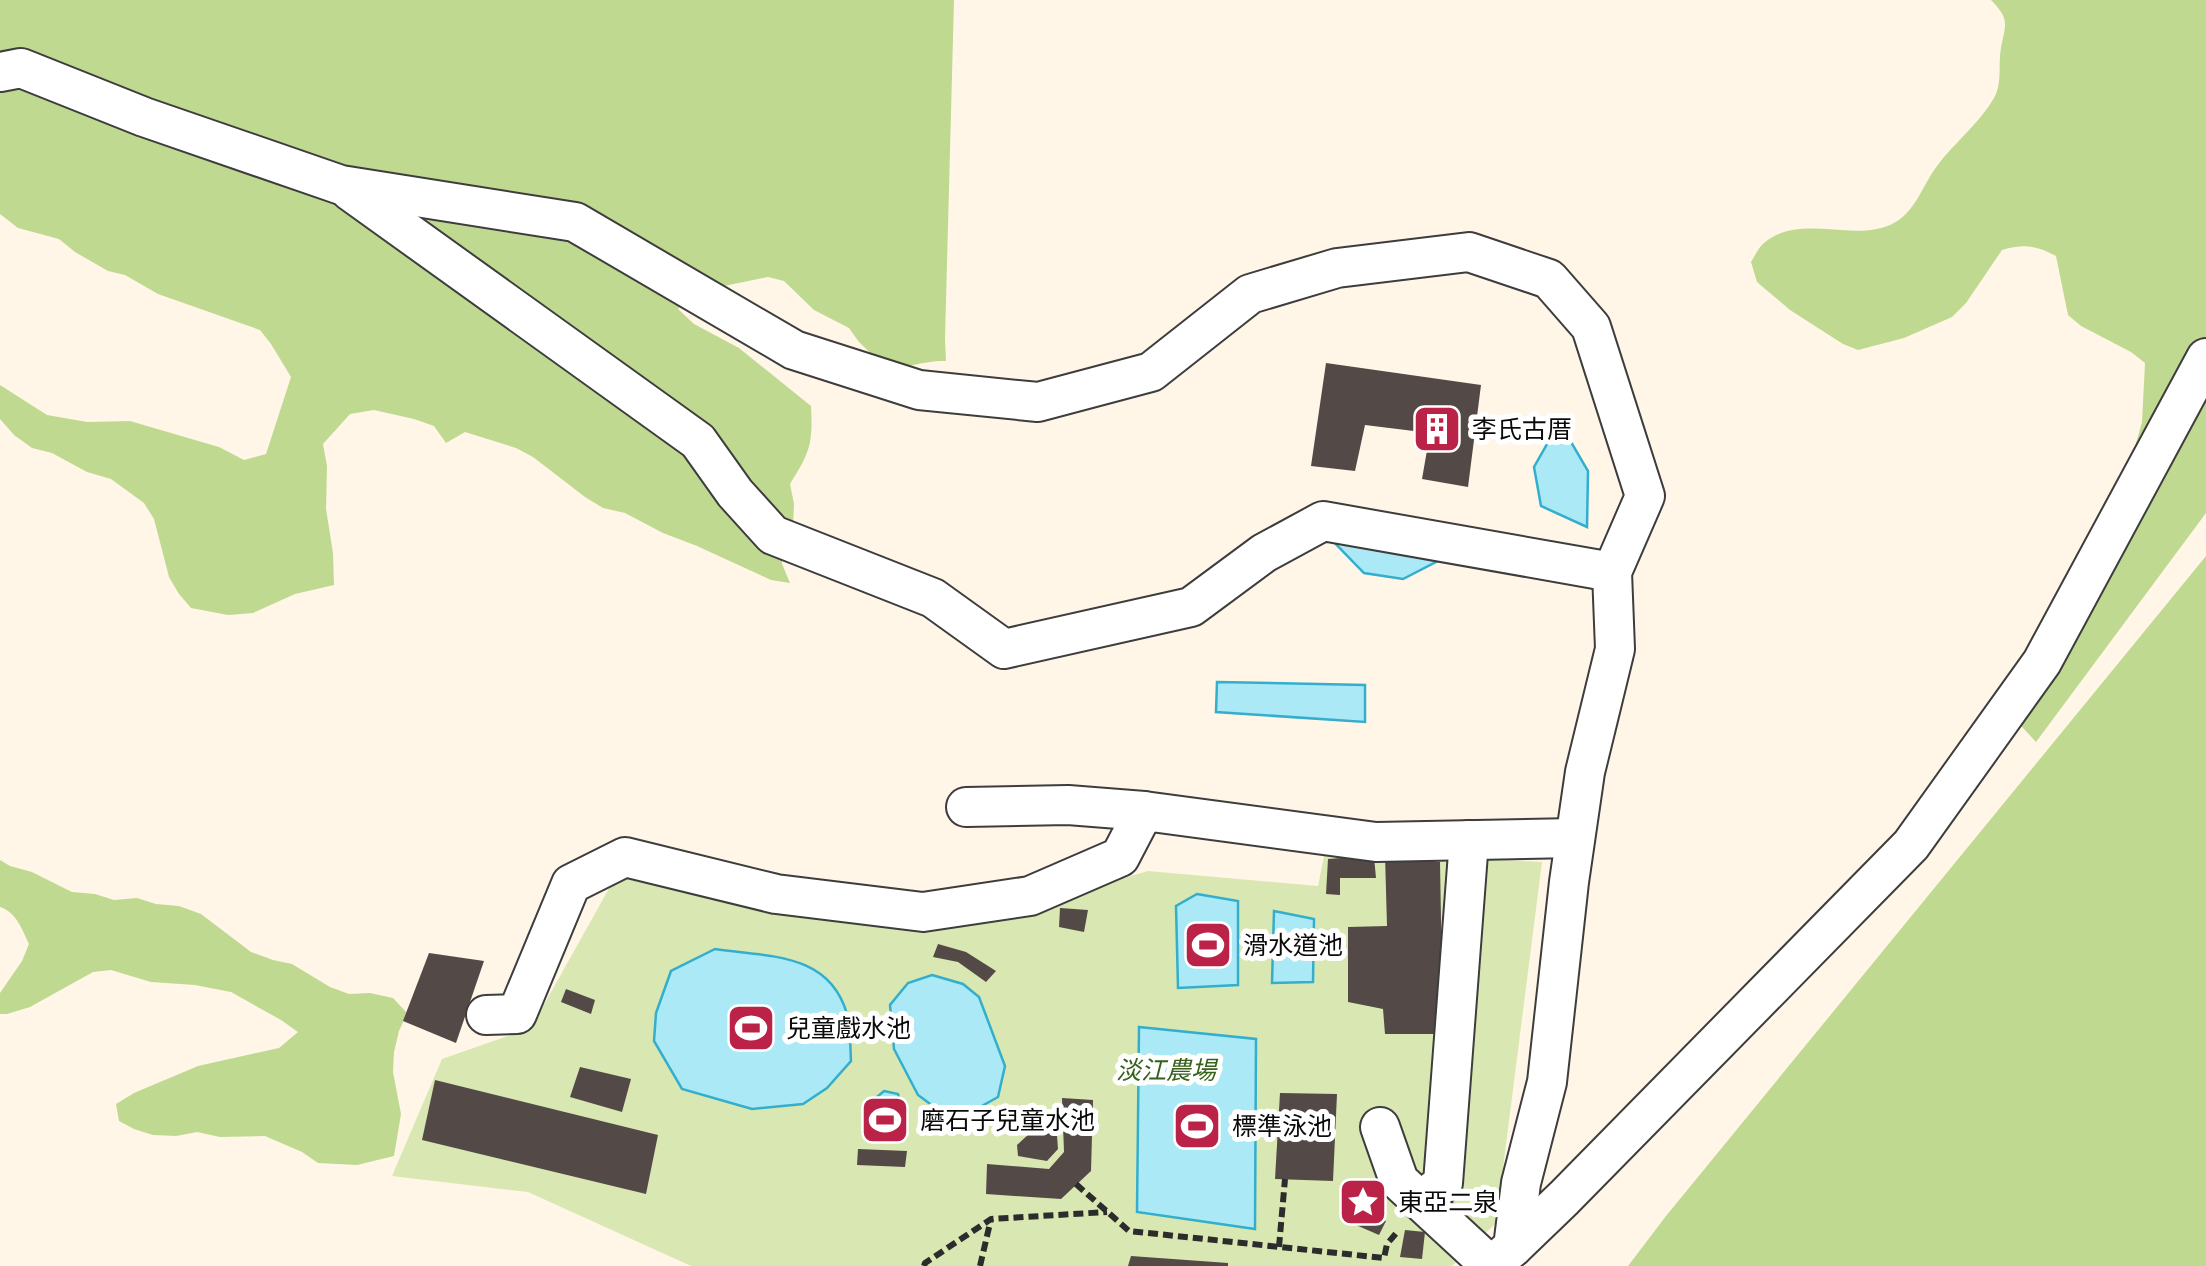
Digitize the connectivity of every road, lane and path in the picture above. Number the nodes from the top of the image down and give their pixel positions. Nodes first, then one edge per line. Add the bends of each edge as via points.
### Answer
1 (0, 72) edge
2 (341, 185) junction
3 (2206, 358) edge
4 (1612, 572) junction
5 (966, 807) dead end
6 (1144, 812) junction
7 (1575, 838) junction
8 (1468, 840) junction
9 (486, 1014) dead end
10 (1380, 1127) dead end
11 (1285, 1179) dead end
12 (1076, 1184) dead end
13 (1421, 1202) junction
14 (1108, 1212) junction
15 (991, 1218) junction
16 (1278, 1247) junction
17 (1334, 1253) junction
18 (1498, 1260) edge
19 (924, 1266) edge
20 (980, 1266) edge
21 (1327, 1266) edge

1 - 2 street via 21,68
2 - 4 street via 698,441 774,535 934,598 1004,650 1191,607 1323,520
2 - 4 street via 575,222 794,350 919,390 1038,402 1151,372 1250,294 1337,268 1470,252 1549,279 1591,327 1644,496
3 - 18 street via 2042,662 1911,845
4 - 7 street via 1615,649
5 - 6 street
6 - 8 street via 1376,842
6 - 9 street via 1120,857 1030,896 924,912 776,894 625,858 571,884 518,1014
7 - 8 street
7 - 18 street via 1546,1082
8 - 13 street via 1442,1183
10 - 13 street via 1399,1181
11 - 16 path
12 - 14 path
13 - 17 path via 1387,1244 1384,1258
13 - 18 street
14 - 15 path
14 - 16 path via 1128,1231
15 - 19 path
15 - 20 path
16 - 17 path
17 - 21 path

